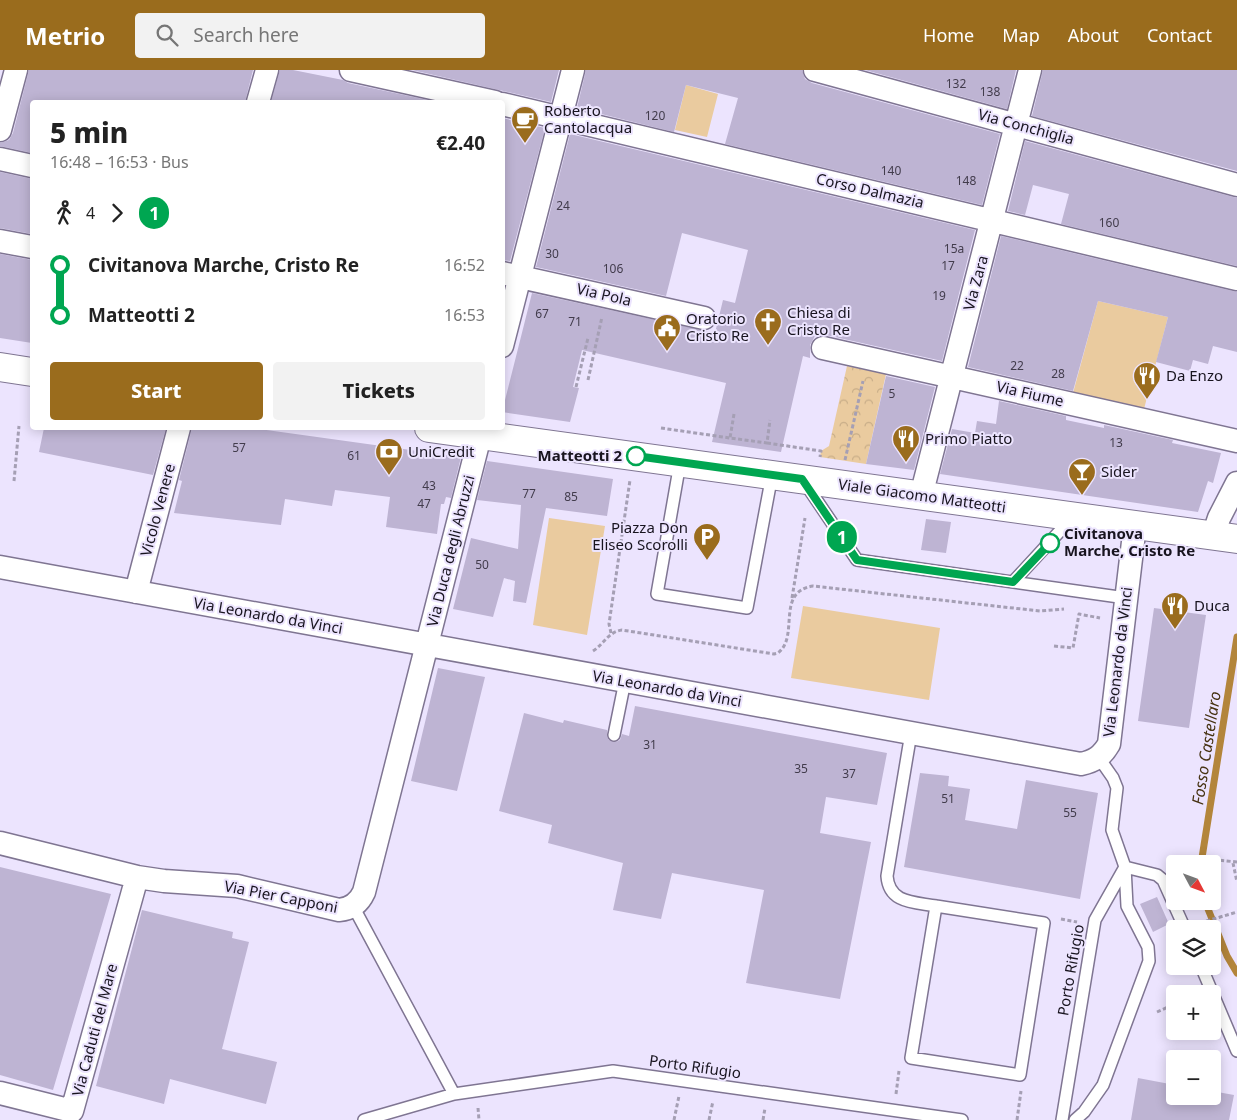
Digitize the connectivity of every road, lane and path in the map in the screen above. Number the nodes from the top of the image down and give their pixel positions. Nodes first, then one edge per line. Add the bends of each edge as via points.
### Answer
1 (16, 70) edge
2 (267, 70) edge
3 (351, 70) edge
4 (573, 70) edge
5 (815, 70) edge
6 (1030, 70) edge
7 (259, 100) edge
8 (486, 100) edge
9 (505, 105) edge
10 (560, 118) junction
11 (1016, 125) junction
12 (0, 130) edge
13 (0, 159) edge
14 (30, 166) edge
15 (1237, 185) edge
16 (992, 220) junction
17 (0, 241) edge
18 (30, 248) edge
19 (511, 275) edge
20 (1237, 278) edge
21 (607, 296) junction
22 (704, 318) dead end
23 (505, 327) edge
24 (588, 338) dead end
25 (823, 348) dead end
26 (868, 358) junction
27 (0, 367) edge
28 (30, 372) edge
29 (951, 376) junction
30 (588, 380) dead end
31 (576, 387) dead end
32 (734, 414) dead end
33 (770, 420) dead end
34 (19, 426) dead end
35 (660, 428) dead end
36 (178, 430) edge
37 (464, 430) edge
38 (481, 431) edge
39 (730, 438) junction
40 (1237, 441) edge
41 (767, 443) junction
42 (821, 451) dead end
43 (680, 462) junction
44 (844, 464) dead end
45 (772, 475) junction
46 (631, 477) dead end
47 (802, 479) junction
48 (14, 481) dead end
49 (1237, 483) edge
50 (921, 496) junction
51 (1074, 517) junction
52 (805, 518) dead end
53 (1134, 525) junction
54 (1225, 537) edge
55 (0, 567) edge
56 (1013, 582) junction
57 (136, 592) junction
58 (792, 598) junction
59 (1126, 598) junction
60 (1066, 608) dead end
61 (1105, 618) dead end
62 (611, 633) junction
63 (427, 645) junction
64 (1054, 646) dead end
65 (591, 651) dead end
66 (625, 681) junction
67 (912, 733) junction
68 (614, 735) dead end
69 (1099, 758) junction
70 (0, 842) edge
71 (1221, 862) edge
72 (1235, 862) edge
73 (1125, 867) junction
74 (137, 877) junction
75 (1237, 882) edge
76 (353, 906) junction
77 (936, 906) junction
78 (1237, 912) edge
79 (1186, 920) edge
80 (1209, 920) edge
81 (1044, 923) junction
82 (1094, 925) junction
83 (1205, 975) edge
84 (1166, 1008) edge
85 (1157, 1012) dead end
86 (1237, 1051) edge
87 (911, 1058) junction
88 (1020, 1076) junction
89 (682, 1081) junction
90 (0, 1093) edge
91 (454, 1094) junction
92 (893, 1110) junction
93 (76, 1116) edge
94 (364, 1120) edge
95 (674, 1120) edge
96 (962, 1120) edge
97 (1017, 1120) edge
98 (1062, 1120) edge
99 (1075, 1120) edge

1 - 12 street
2 - 7 street
3 - 8 street
4 - 10 street
5 - 11 street, Via Conchiglia
6 - 11 street, Via Zara
9 - 10 street, Corso Dalmazia
10 - 16 street, Corso Dalmazia
10 - 19 street
11 - 15 street, Via Conchiglia
11 - 16 street, Via Zara
13 - 14 street
16 - 20 street, Corso Dalmazia
16 - 29 street, Via Zara
17 - 18 street
19 - 21 street, Via Pola
19 - 23 street
21 - 22 street, Via Pola
21 - 30 path
24 - 31 path
25 - 26 street, Via Fiume
26 - 29 street, Via Fiume
26 - 44 path
27 - 28 street
29 - 40 street, Via Fiume
29 - 50 street, Via Zara
32 - 39 path
33 - 41 path
34 - 48 path
35 - 39 path
36 - 57 street, Vicolo Venere
37 - 38 street, Viale Giacomo Matteotti
38 - 43 street, Viale Giacomo Matteotti
38 - 63 street, Via Duca degli Abruzzi
39 - 41 path
41 - 42 path
43 - 45 street, Viale Giacomo Matteotti
43 - 45 lane via 657,594 748,608
45 - 47 street, Viale Giacomo Matteotti
46 - 62 path via 608,624
47 - 50 street, Viale Giacomo Matteotti
47 - 56 lane via 857,560
49 - 54 street via 1219,518
50 - 51 street, Viale Giacomo Matteotti
51 - 53 street, Viale Giacomo Matteotti
51 - 56 lane
52 - 58 path
53 - 54 street, Viale Giacomo Matteotti
53 - 59 street, Via Leonardo da Vinci
55 - 57 street, Via Leonardo da Vinci
56 - 59 lane
57 - 63 street, Via Leonardo da Vinci
58 - 60 path via 801,589 812,586 1040,611
58 - 62 path via 785,645 774,654 622,630
59 - 69 street, Via Leonardo da Vinci via 1108,744
61 - 64 path via 1079,614 1073,648
62 - 65 path
63 - 66 street, Via Leonardo da Vinci
63 - 76 street, Via Pier Capponi via 364,892
66 - 67 street, Via Leonardo da Vinci
66 - 68 lane
67 - 69 street, Via Leonardo da Vinci via 1081,764
67 - 77 lane via 888,885 903,900
69 - 73 lane via 1117,788 1112,830
70 - 74 street, Via Pier Capponi
71 - 72 path
72 - 75 path
73 - 79 lane via 1157,875 1163,880
73 - 82 lane, Porto Rifugio
73 - 99 lane via 1127,906 1148,947 1149,961 1103,1085
74 - 76 street, Via Pier Capponi via 237,886 339,910
74 - 93 street, Via Caduti del Mare
76 - 91 lane
77 - 81 lane
77 - 87 lane
78 - 80 path
81 - 82 path via 1053,918
81 - 88 lane
82 - 98 lane, Porto Rifugio
83 - 86 lane
84 - 85 path
87 - 88 lane
87 - 92 path via 900,1066
88 - 97 path
89 - 91 lane, Porto Rifugio via 613,1071
89 - 92 lane, Porto Rifugio
89 - 95 path
90 - 93 street, Via Caduti del Mare
91 - 94 lane, Porto Rifugio
92 - 96 lane, Porto Rifugio

